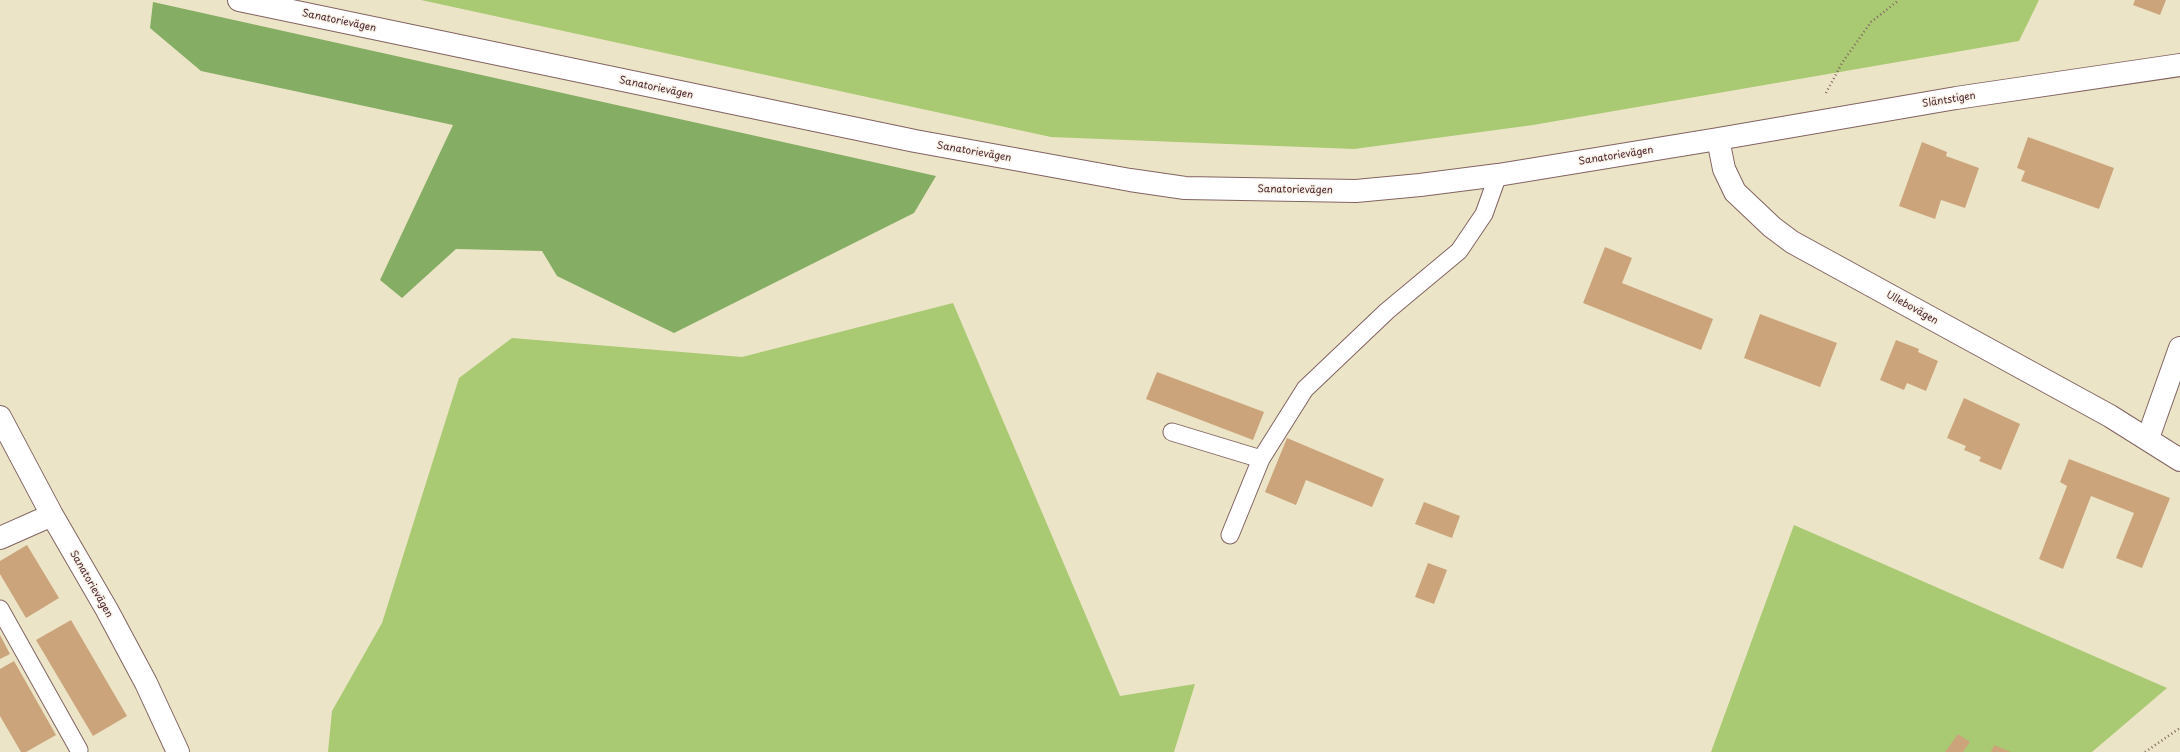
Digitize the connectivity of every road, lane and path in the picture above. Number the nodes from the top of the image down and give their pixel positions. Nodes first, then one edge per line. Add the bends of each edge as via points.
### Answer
1 (239, 0) edge
2 (1899, 0) edge
3 (2180, 65) edge
4 (1808, 124) junction
5 (1718, 139) junction
6 (1498, 175) junction
7 (2180, 348) edge
8 (0, 417) edge
9 (1172, 432) dead end
10 (2148, 438) junction
11 (1261, 459) junction
12 (2180, 460) edge
13 (52, 515) junction
14 (1230, 535) dead end
15 (0, 538) edge
16 (0, 609) edge
17 (2180, 728) edge
18 (79, 750) dead end
19 (178, 752) edge
20 (2145, 752) edge

1 - 6 street, Sanatorievägen via 915,141 1185,188 1356,190
2 - 4 path via 1872,22 1842,63
3 - 4 street, Släntstigen via 1956,98
4 - 5 street, Släntstigen
5 - 6 street, Sanatorievägen
5 - 10 street, Ullebovägen via 1724,169 1735,192 1772,228 1792,242
6 - 11 lane via 1484,214 1459,251 1387,311 1306,389
7 - 10 street
8 - 13 street, Sanatorievägen
9 - 11 lane
10 - 12 street, Ullebovägen
11 - 14 lane
13 - 15 street
13 - 19 street, Sanatorievägen via 117,630
16 - 18 lane
17 - 20 path

